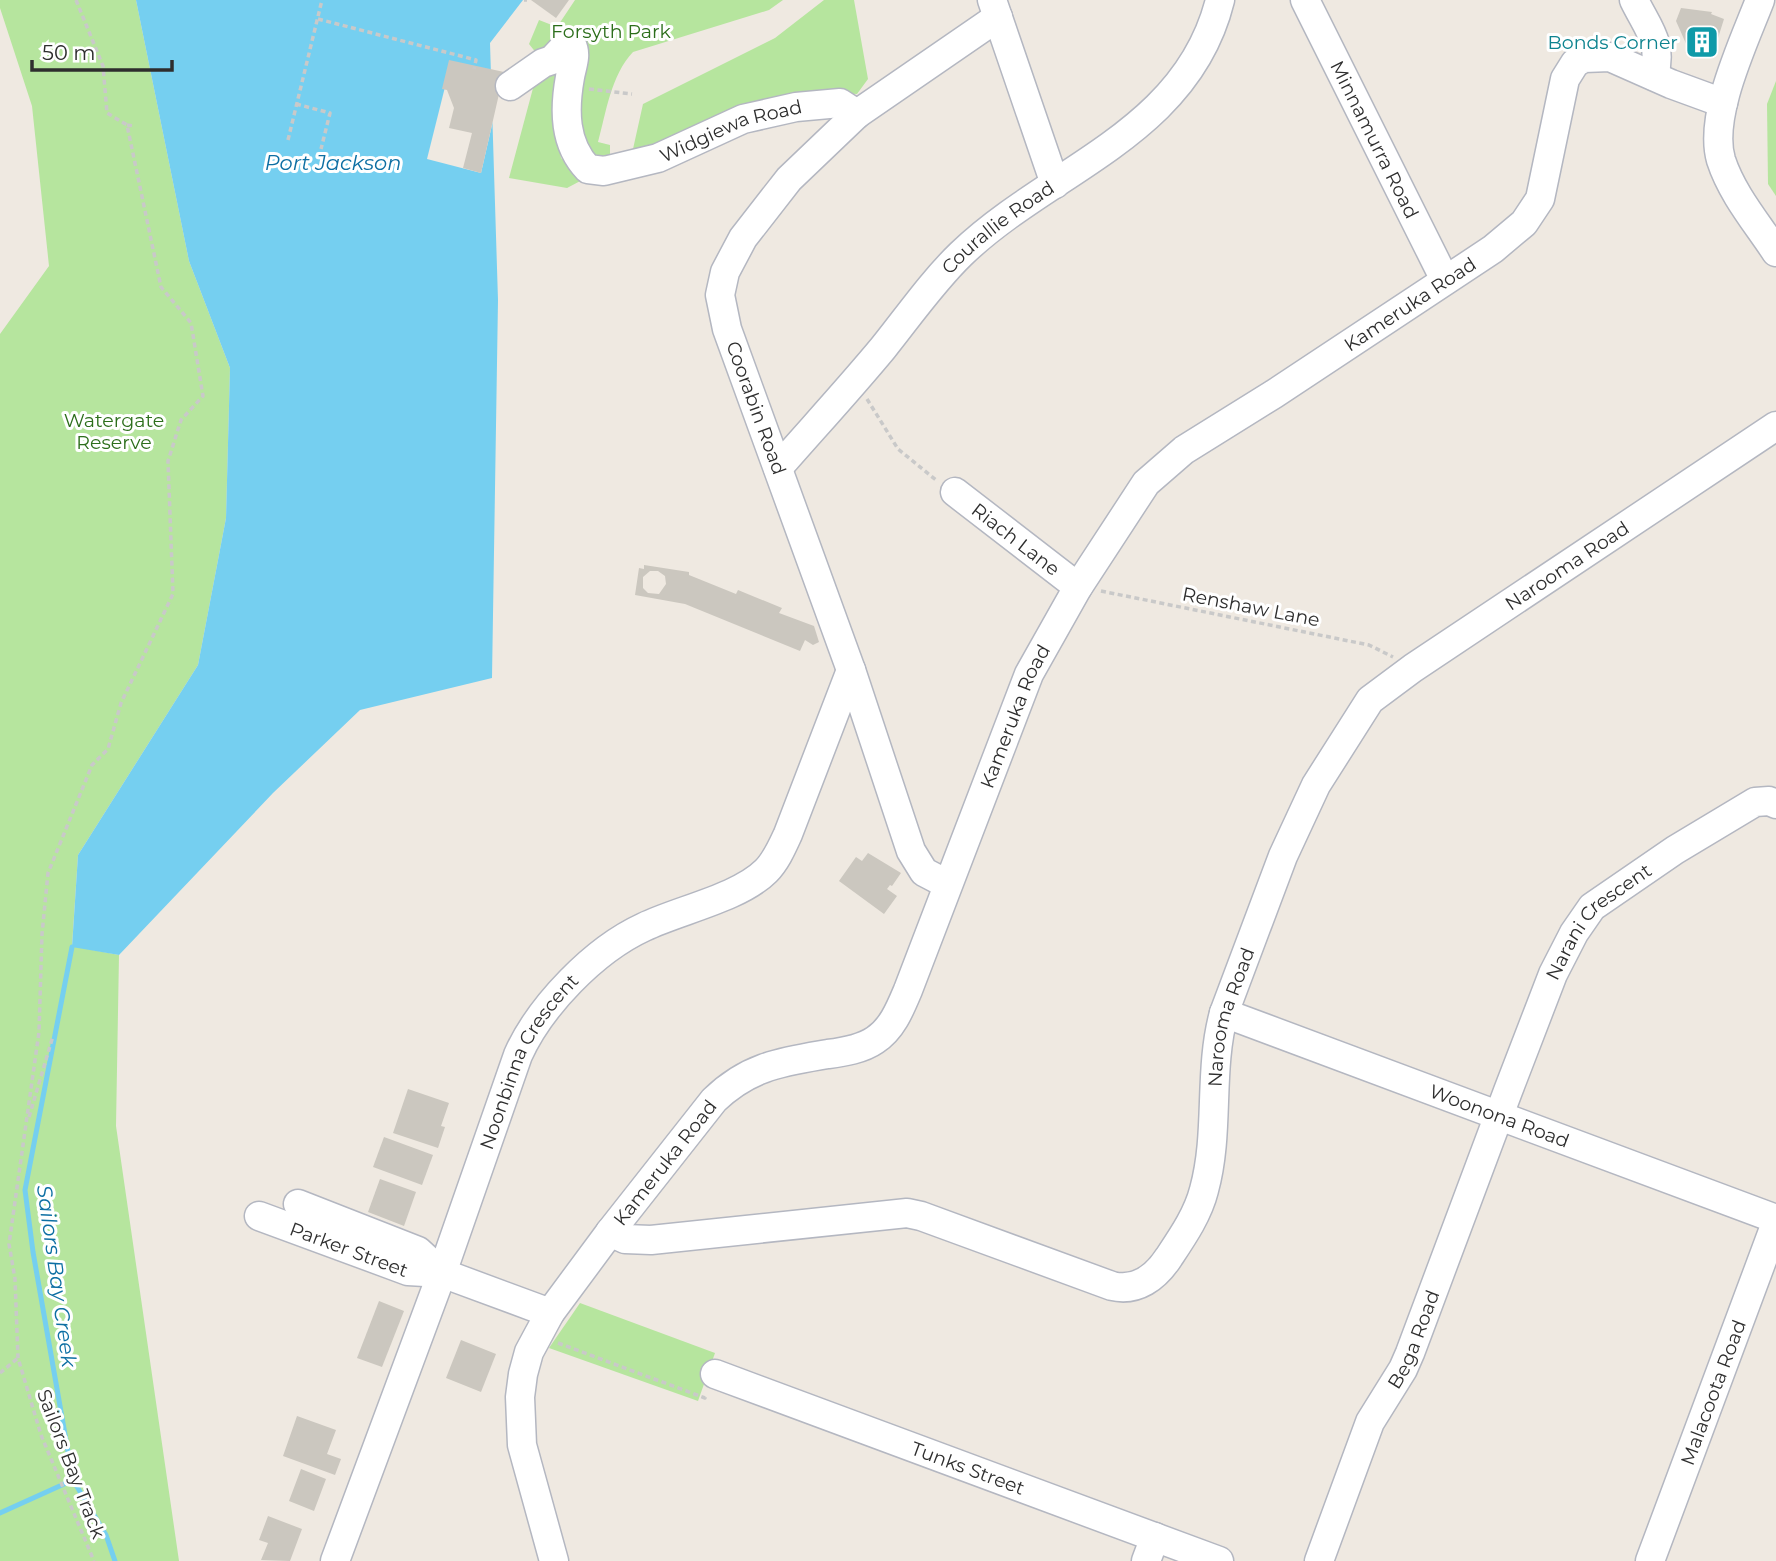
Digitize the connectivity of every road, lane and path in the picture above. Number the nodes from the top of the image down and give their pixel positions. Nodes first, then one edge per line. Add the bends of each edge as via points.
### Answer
1 (76, 0) edge
2 (322, 0) edge
3 (1220, 0) edge
4 (1305, 0) edge
5 (1634, 0) edge
6 (1760, 0) edge
7 (995, 8) edge
8 (318, 19) junction
9 (474, 69) dead end
10 (1654, 76) junction
11 (510, 86) dead end
12 (612, 92) dead end
13 (632, 94) dead end
14 (1723, 103) junction
15 (296, 104) junction
16 (857, 114) junction
17 (127, 125) junction
18 (135, 126) dead end
19 (288, 140) dead end
20 (321, 149) dead end
21 (1055, 184) junction
22 (1776, 252) edge
23 (1445, 280) junction
24 (855, 381) junction
25 (1776, 426) edge
26 (778, 468) junction
27 (955, 492) joint
28 (1078, 587) junction
29 (1413, 668) junction
30 (851, 670) junction
31 (1776, 804) edge
32 (947, 884) junction
33 (1224, 1013) junction
34 (53, 1036) dead end
35 (1499, 1115) junction
36 (26, 1125) junction
37 (298, 1204) dead end
38 (259, 1216) dead end
39 (1776, 1221) edge
40 (610, 1232) junction
41 (442, 1273) junction
42 (550, 1313) junction
43 (566, 1346) dead end
44 (18, 1358) junction
45 (0, 1373) edge
46 (715, 1374) joint
47 (1150, 1549) edge
48 (94, 1561) edge
49 (335, 1561) edge
50 (554, 1561) edge
51 (1219, 1561) edge
52 (1319, 1561) edge
53 (1650, 1561) edge

1 - 17 path via 103,66 107,113
2 - 8 path
3 - 21 street, Courallie Road via 1203,45 1171,94 1128,135
4 - 23 street, Minnamurra Road
5 - 10 street via 1657,47
6 - 14 street
7 - 16 street, Coorabin Road
7 - 21 street
8 - 9 path via 476,60
8 - 15 path
10 - 14 street, Kameruka Road
10 - 23 street, Kameruka Road via 1610,57 1575,63 1565,79 1545,183 1534,210 1512,235
11 - 16 street, Widgiewa Road via 552,60 567,44 572,45 574,61 565,114 570,139 588,169 604,171 658,159 743,119 796,107 840,103
12 - 13 path
14 - 22 street via 1719,147 1723,166
15 - 19 path
15 - 20 path via 330,113
16 - 26 street, Coorabin Road via 766,206 736,249 722,283 723,318
17 - 18 path
17 - 36 path via 161,287 191,323 203,396 181,420 168,461 173,594 121,703 108,750 92,765 48,873 39,1032
21 - 24 street, Courallie Road via 960,256
23 - 28 street, Kameruka Road via 1162,468 1131,504
24 - 26 street, Courallie Road
24 - 27 path via 898,449
25 - 29 street, Narooma Road
26 - 30 street, Coorabin Road
27 - 28 street, Riach Lane
28 - 29 path, Renshaw Lane via 1369,645
28 - 32 street, Kameruka Road via 1029,674
29 - 33 street, Narooma Road via 1370,700 1316,785 1283,856
30 - 32 street, Coorabin Road via 914,859 924,872
30 - 41 street, Noonbinna Crescent via 788,834 766,871 729,893 619,941 576,976 528,1032
31 - 35 street, Narani Crescent via 1755,802 1592,907 1553,974
32 - 40 street, Kameruka Road via 908,990 888,1028 861,1047 760,1068 728,1087
33 - 35 street, Woonona Road
33 - 40 street, Narooma Road via 1215,1056 1211,1149 1204,1192 1163,1266 1139,1285 1126,1289 1112,1286 907,1213 652,1240 625,1239
34 - 36 path
35 - 39 street, Woonona Road
35 - 52 street, Bega Road via 1410,1353 1370,1422
36 - 44 path, Sailors Bay Track via 9,1244
37 - 41 street, Parker Street via 418,1251
38 - 41 street, Parker Street via 408,1271
39 - 53 street, Malacoota Road
40 - 42 street, Kameruka Road
41 - 42 street, Parker Street
41 - 49 street, Noonbinna Crescent
42 - 50 street, Kameruka Road via 523,1374 519,1422 527,1469
43 - 46 path via 705,1398
44 - 45 path
44 - 48 path, Sailors Bay Track via 41,1435
46 - 47 street, Tunks Street
47 - 51 street, Tunks Street

